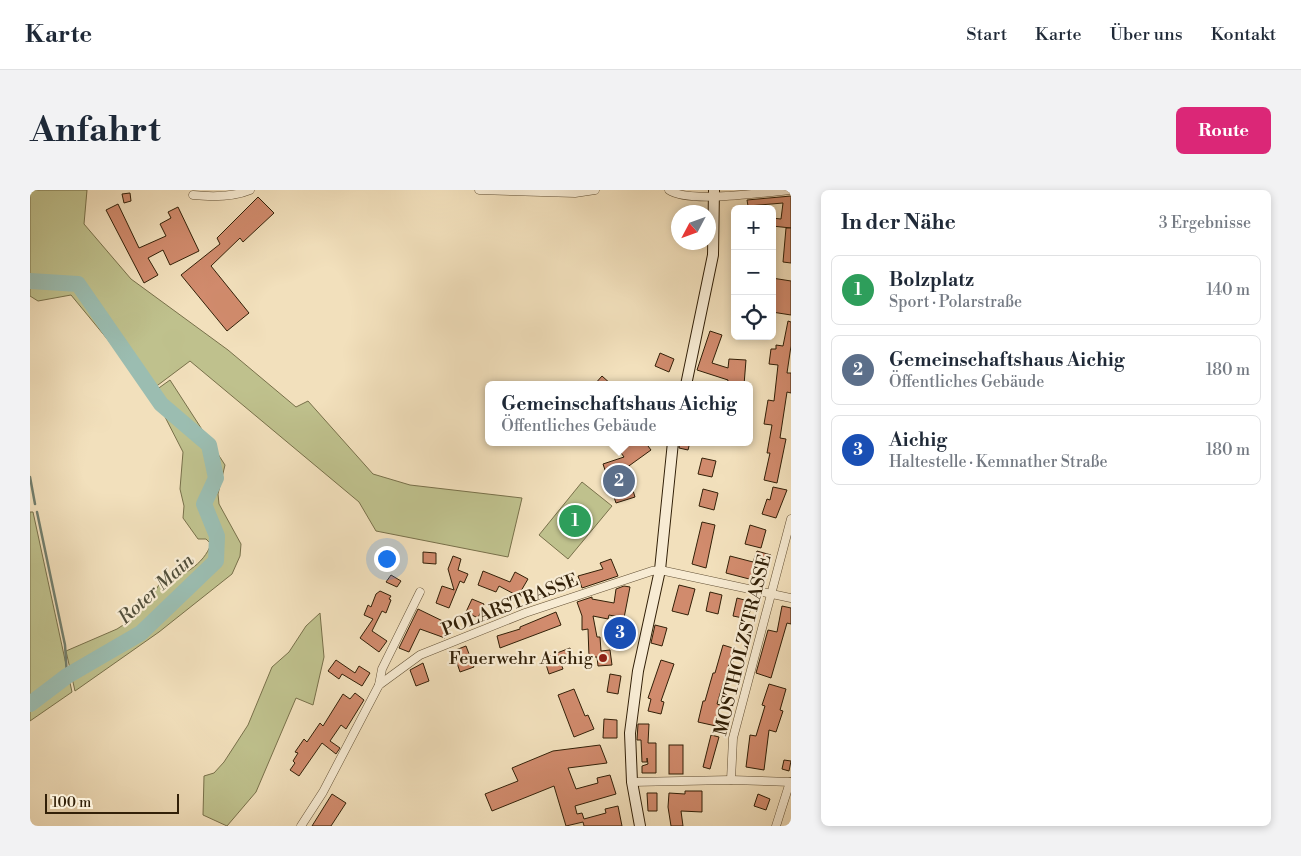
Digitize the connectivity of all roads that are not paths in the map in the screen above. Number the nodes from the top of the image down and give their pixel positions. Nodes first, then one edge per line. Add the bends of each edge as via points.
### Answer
1 (250, 190) edge
2 (479, 190) edge
3 (595, 190) edge
4 (669, 190) edge
5 (791, 190) edge
6 (715, 193) edge
7 (193, 195) dead end
8 (687, 381) edge
9 (673, 446) edge
10 (791, 519) edge
11 (660, 570) junction
12 (420, 592) dead end
13 (771, 594) junction
14 (791, 598) edge
15 (379, 685) junction
16 (731, 780) junction
17 (632, 782) junction
18 (791, 782) edge
19 (301, 826) edge
20 (640, 826) edge
21 (776, 826) edge

1 - 7 street via 208,197
2 - 3 street via 575,193
4 - 6 street via 674,194
5 - 6 street
6 - 8 main road via 713,255
9 - 11 main road
10 - 13 street, MOSTHOLZSTRASSE
11 - 13 street
11 - 15 street, POLARSTRASSE via 508,619 420,655
11 - 17 main road via 633,707 630,732
12 - 15 street, POLARSTRASSE via 382,669
13 - 14 street
13 - 16 street, MOSTHOLZSTRASSE via 733,738
15 - 19 street, POLARSTRASSE via 323,792
16 - 17 street
16 - 18 street
17 - 20 main road
18 - 21 street

